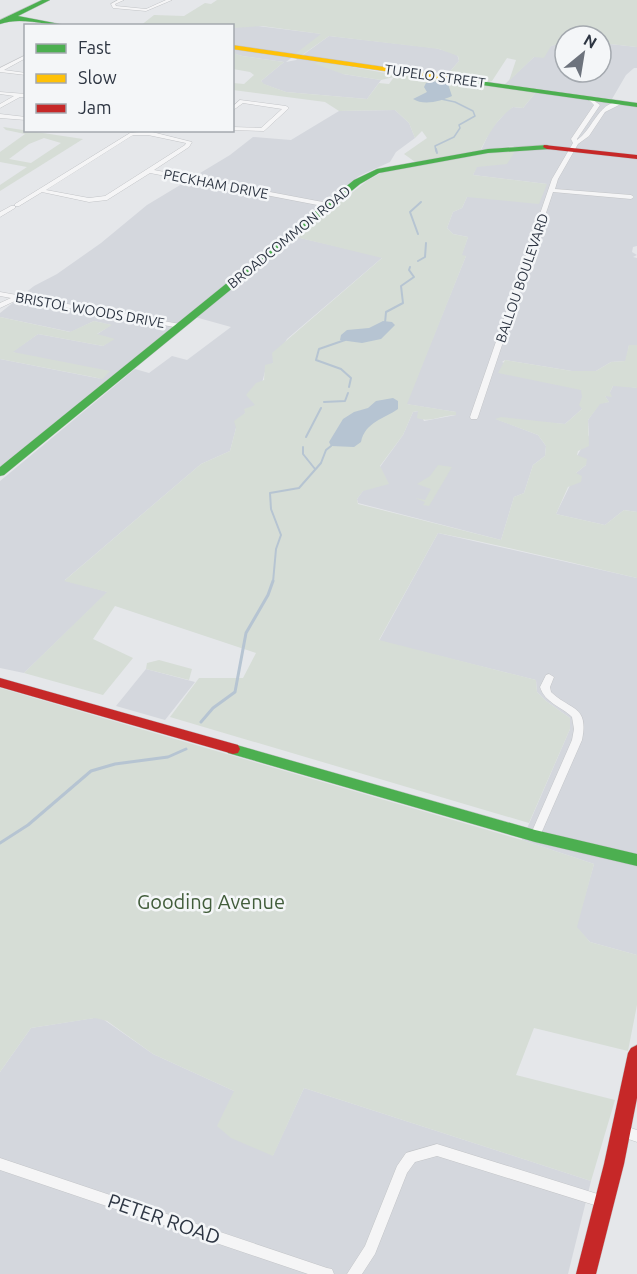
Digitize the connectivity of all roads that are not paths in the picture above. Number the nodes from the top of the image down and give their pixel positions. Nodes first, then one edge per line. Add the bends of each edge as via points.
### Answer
1 (47, 0) edge
2 (122, 0) edge
3 (170, 0) edge
4 (5, 19) edge
5 (50, 24) edge
6 (234, 47) edge
7 (24, 57) edge
8 (0, 70) edge
9 (24, 74) edge
10 (0, 93) edge
11 (19, 95) junction
12 (24, 96) edge
13 (589, 98) junction
14 (234, 100) edge
15 (242, 101) junction
16 (621, 103) junction
17 (637, 105) edge
18 (0, 106) edge
19 (234, 108) edge
20 (0, 116) edge
21 (24, 119) edge
22 (234, 129) edge
23 (574, 146) junction
24 (637, 157) edge
25 (148, 171) junction
26 (40, 190) junction
27 (551, 190) junction
28 (631, 197) dead end
29 (328, 205) junction
30 (0, 215) edge
31 (0, 294) edge
32 (18, 297) junction
33 (0, 306) edge
34 (180, 326) junction
35 (474, 417) dead end
36 (0, 473) edge
37 (549, 677) dead end
38 (0, 682) edge
39 (535, 836) junction
40 (637, 860) edge
41 (637, 1053) edge
42 (637, 1070) edge
43 (625, 1111) junction
44 (621, 1131) junction
45 (637, 1136) edge
46 (0, 1164) edge
47 (604, 1202) junction
48 (327, 1274) edge
49 (354, 1274) edge
50 (586, 1274) edge

1 - 4 main road
2 - 3 street via 113,4 115,7 146,10
4 - 5 main road
6 - 13 main road, TUPELO STREET
7 - 8 street
8 - 9 street
10 - 11 street
11 - 12 street
11 - 18 street
13 - 16 main road, TUPELO STREET
13 - 23 street, BALLOU BOULEVARD via 597,105 574,139
14 - 15 street
15 - 19 street
15 - 22 street via 286,108 262,130
16 - 17 main road, TUPELO STREET
16 - 23 street, BALLOU BOULEVARD via 604,109
20 - 21 street
23 - 24 main road, BROADCOMMON ROAD
23 - 27 street, BALLOU BOULEVARD
23 - 29 main road, BROADCOMMON ROAD via 517,147 385,169 363,178
25 - 26 street, PECKHAM DRIVE via 99,200
25 - 26 street via 189,142 147,133 132,134
25 - 29 street, PECKHAM DRIVE
26 - 30 street
27 - 28 street
27 - 35 street, BALLOU BOULEVARD
29 - 34 main road, BROADCOMMON ROAD
31 - 32 street, BRISTOL WOODS DRIVE
32 - 33 street
32 - 34 street, BRISTOL WOODS DRIVE
34 - 36 main road, BROADCOMMON ROAD
37 - 39 street via 547,693 576,714 580,725
38 - 39 main road
39 - 40 main road
41 - 43 main road
42 - 43 main road
43 - 44 main road
44 - 45 street
44 - 47 main road
46 - 48 street, PETER ROAD
47 - 49 street via 437,1150 423,1152 411,1157 402,1170 370,1250
47 - 50 main road

